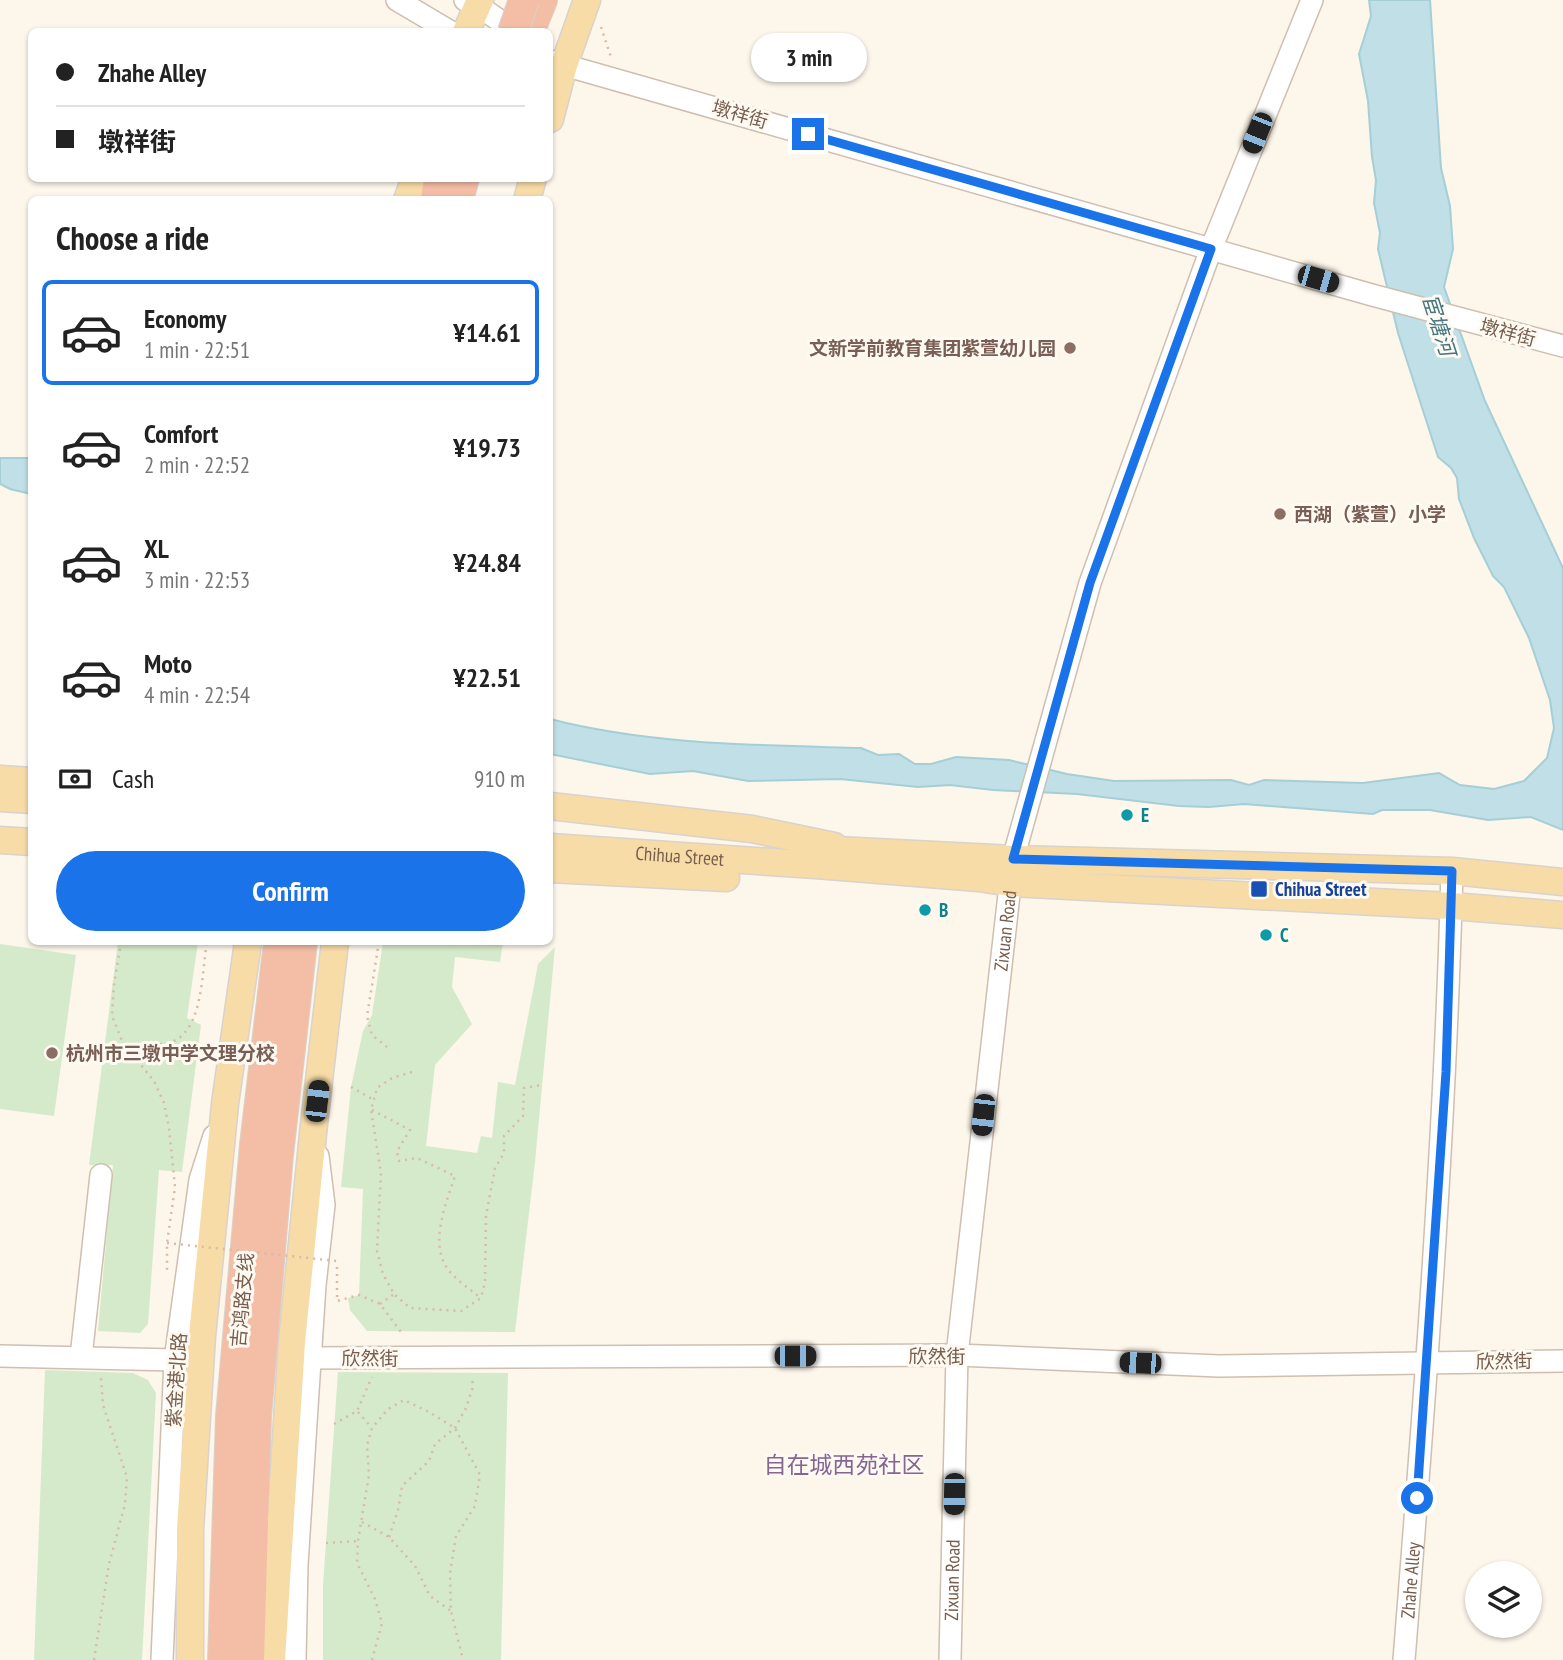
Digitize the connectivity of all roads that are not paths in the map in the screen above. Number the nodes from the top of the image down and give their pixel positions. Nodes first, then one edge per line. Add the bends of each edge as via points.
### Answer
1 (397, 0) edge
2 (524, 0) edge
3 (542, 0) edge
4 (1312, 0) edge
5 (474, 2) edge
6 (595, 10) edge
7 (444, 28) edge
8 (467, 28) edge
9 (509, 28) edge
10 (515, 28) edge
11 (531, 28) edge
12 (554, 60) edge
13 (1211, 249) junction
14 (1563, 346) edge
15 (0, 779) edge
16 (28, 781) edge
17 (0, 797) edge
18 (28, 800) edge
19 (553, 806) edge
20 (0, 810) edge
21 (28, 812) edge
22 (553, 832) edge
23 (0, 840) edge
24 (28, 842) edge
25 (553, 847) edge
26 (815, 857) junction
27 (860, 861) junction
28 (553, 869) edge
29 (1012, 871) junction
30 (1452, 871) junction
31 (1563, 882) edge
32 (1451, 906) junction
33 (1563, 915) edge
34 (248, 945) edge
35 (279, 945) edge
36 (302, 945) edge
37 (335, 945) edge
38 (225, 1104) junction
39 (314, 1124) junction
40 (101, 1175) dead end
41 (957, 1355) junction
42 (0, 1356) edge
43 (81, 1357) junction
44 (311, 1358) junction
45 (175, 1360) junction
46 (1563, 1361) edge
47 (1427, 1363) junction
48 (162, 1660) edge
49 (190, 1660) edge
50 (223, 1660) edge
51 (249, 1660) edge
52 (272, 1660) edge
53 (295, 1660) edge
54 (950, 1660) edge
55 (1405, 1660) edge

1 - 7 street
2 - 10 highway, bridge
3 - 11 highway
4 - 13 street, Zixuan Road
5 - 8 main road
5 - 9 street
6 - 12 main road
12 - 13 street, 墩祥街
13 - 14 street, 墩祥街
13 - 29 street, Zixuan Road via 1090,583
15 - 16 main road
17 - 18 main road
19 - 27 main road via 752,829
20 - 21 main road
22 - 26 main road, Chihua Street
23 - 24 main road
25 - 26 main road, Chihua Street
26 - 27 main road, Chihua Street
27 - 28 main road via 777,881
27 - 29 main road, Chihua Street via 979,878
29 - 30 main road, Chihua Street
29 - 32 main road, Chihua Street
29 - 41 street, Zixuan Road
30 - 31 main road, Chihua Street
30 - 32 street, Zhahe Alley
32 - 33 main road, Chihua Street
32 - 47 street, Zhahe Alley via 1446,1072
34 - 38 main road, 紫金港北路
35 - 50 highway, 吉鸿路支线 via 255,1145 232,1416
36 - 51 highway, 吉鸿路支线 via 256,1417
37 - 39 main road
38 - 45 street, 紫金港北路 via 200,1180
38 - 49 main road, 紫金港北路 via 202,1336 190,1530
39 - 44 street via 324,1205
39 - 52 main road via 292,1342
40 - 43 street
41 - 44 street, 欣然街
41 - 47 street, 欣然街 via 1219,1366
41 - 54 street, Zixuan Road
42 - 43 street
43 - 45 street
44 - 53 street
45 - 48 street, 紫金港北路
46 - 47 street, 欣然街
47 - 55 street, Zhahe Alley

